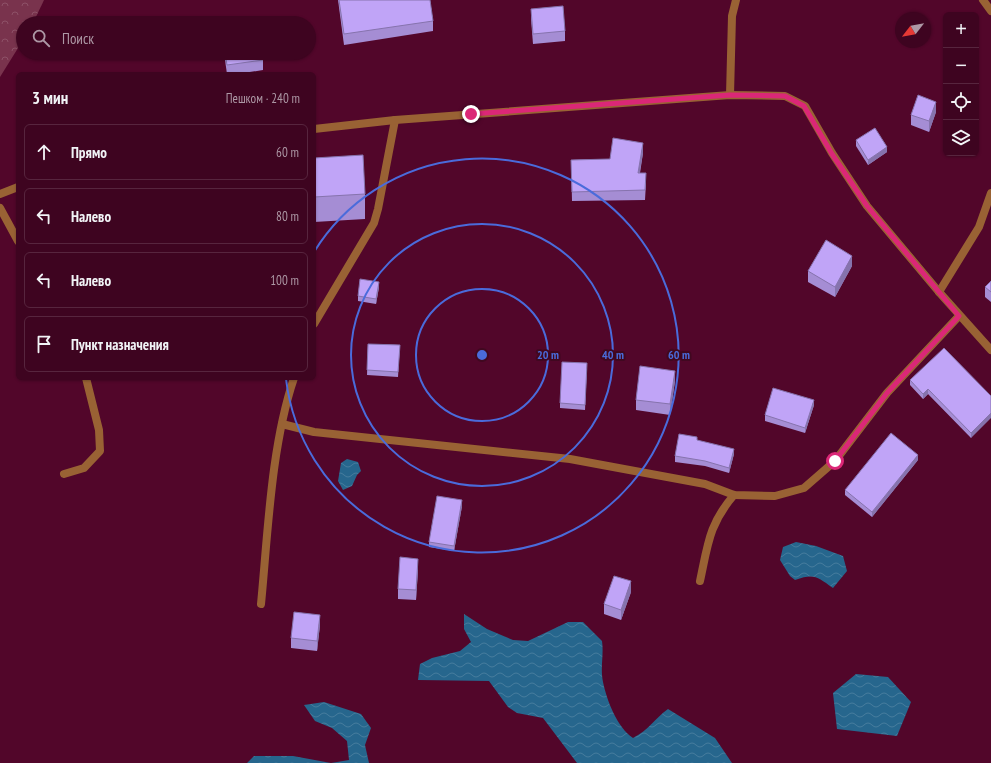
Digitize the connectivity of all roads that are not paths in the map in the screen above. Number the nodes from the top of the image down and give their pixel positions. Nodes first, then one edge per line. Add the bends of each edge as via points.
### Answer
1 (736, 0) edge
2 (983, 0) edge
3 (991, 11) edge
4 (730, 95) junction
5 (395, 120) junction
6 (316, 129) edge
7 (16, 188) edge
8 (991, 193) edge
9 (0, 194) edge
10 (0, 208) edge
11 (16, 237) edge
12 (938, 292) junction
13 (959, 316) junction
14 (316, 321) edge
15 (991, 350) edge
16 (86, 380) edge
17 (293, 380) edge
18 (282, 424) junction
19 (64, 474) dead end
20 (734, 495) junction
21 (700, 580) dead end
22 (262, 604) dead end

1 - 4 street via 732,16
2 - 3 street
4 - 5 street
4 - 12 street via 785,96 804,106 867,206
5 - 6 street
5 - 14 street via 374,223
7 - 9 street
8 - 12 street via 979,227
10 - 11 street
12 - 13 street
13 - 15 street
13 - 20 street via 887,393 835,461 804,488 775,496
16 - 19 street via 99,430 100,451 84,468
17 - 18 street
18 - 20 street via 314,432 570,458 705,484
18 - 22 street via 272,488
20 - 21 street via 721,510 713,527

